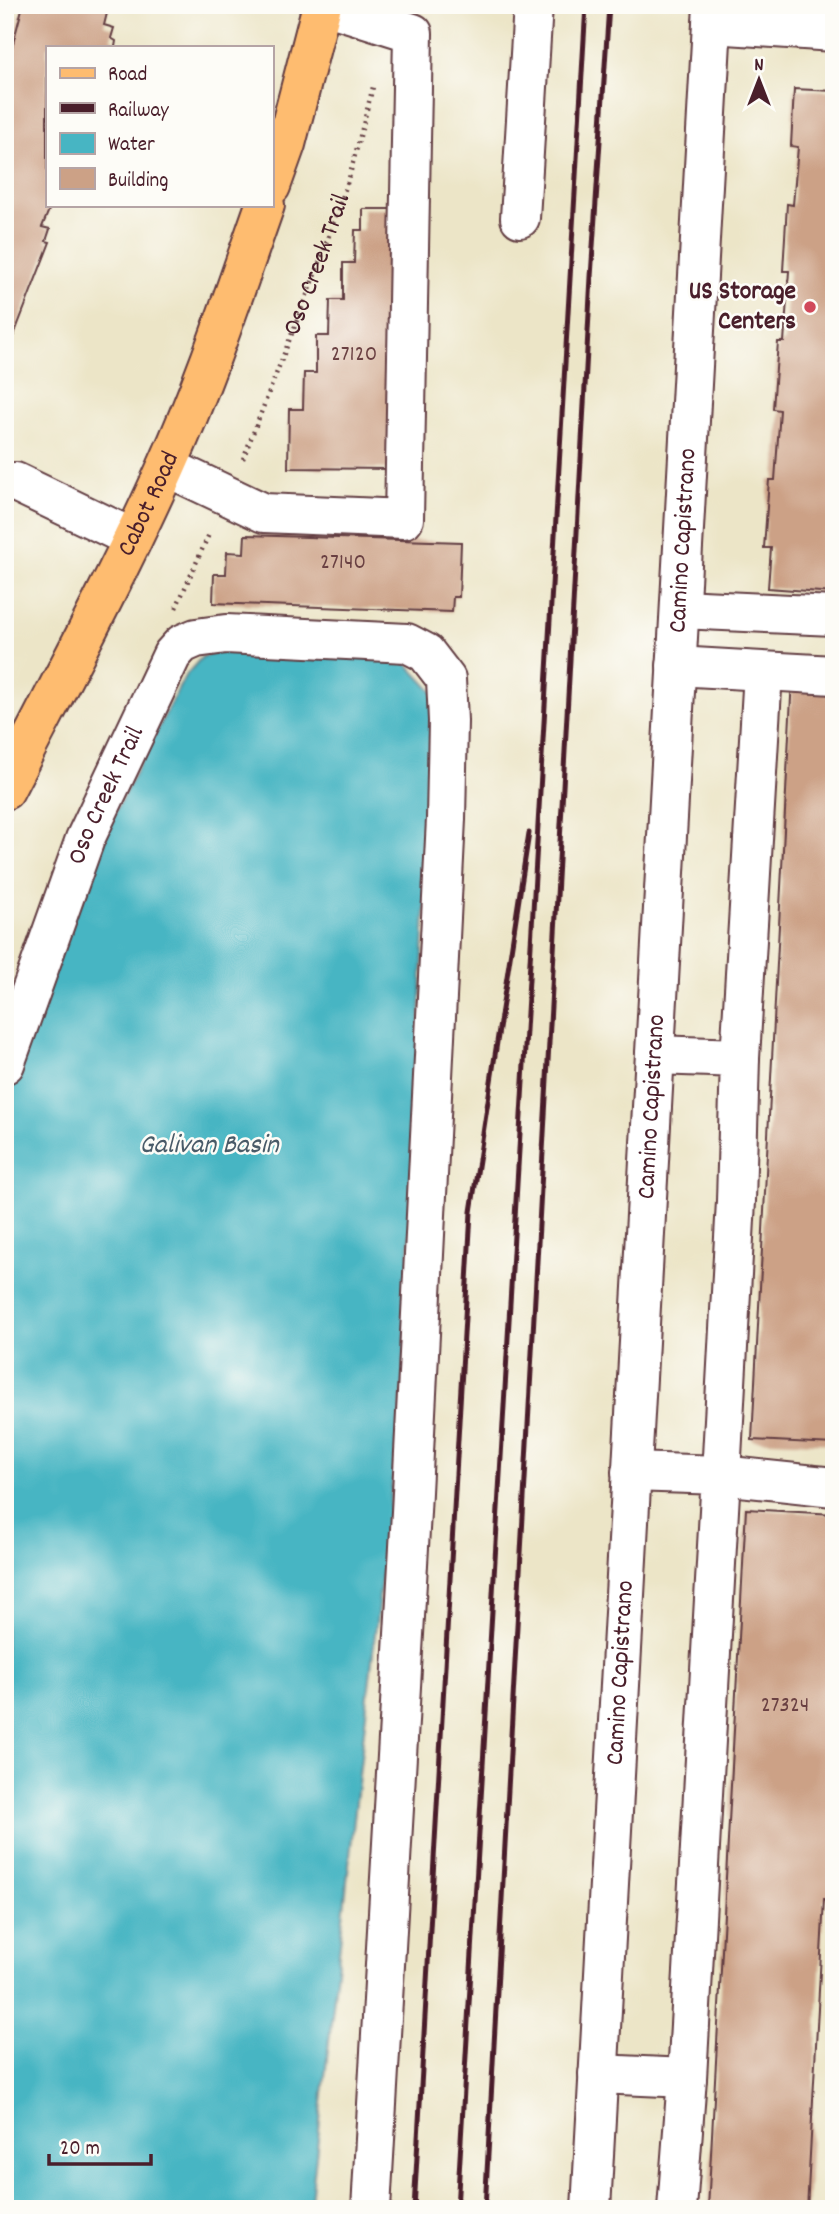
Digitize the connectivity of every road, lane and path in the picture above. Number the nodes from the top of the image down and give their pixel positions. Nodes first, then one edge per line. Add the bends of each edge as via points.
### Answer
1 (323, 5) edge
2 (533, 5) edge
3 (712, 14) edge
4 (834, 32) edge
5 (375, 78) dead end
6 (273, 180) edge
7 (265, 206) edge
8 (520, 218) dead end
9 (243, 459) dead end
10 (167, 467) junction
11 (15, 482) dead end
12 (210, 532) dead end
13 (132, 537) junction
14 (680, 609) junction
15 (834, 616) edge
16 (172, 655) junction
17 (676, 666) junction
18 (763, 672) junction
19 (834, 675) edge
20 (5, 790) edge
21 (655, 1055) junction
22 (740, 1058) junction
23 (5, 1064) edge
24 (631, 1472) junction
25 (721, 1475) junction
26 (834, 1487) edge
27 (598, 2074) junction
28 (687, 2078) junction
29 (371, 2209) edge
30 (591, 2209) edge
31 (677, 2209) edge

1 - 6 main road
1 - 10 street via 413,33 404,519 264,513
2 - 8 street
3 - 4 street
3 - 14 street, Camino Capistrano
5 - 9 path, Oso Creek Trail via 349,178
7 - 10 main road, Cabot Road via 218,341
10 - 13 main road, Cabot Road
11 - 13 street
12 - 16 path via 167,629
13 - 20 main road, Cabot Road
14 - 15 street
14 - 17 street, Camino Capistrano
16 - 23 street, Oso Creek Trail via 85,839
16 - 29 street via 181,644 196,638 226,634 407,643 426,653 446,679 446,819
17 - 18 street
17 - 21 street, Camino Capistrano
18 - 19 street
18 - 22 street
21 - 22 street
21 - 24 street, Camino Capistrano
22 - 25 street
24 - 25 street
24 - 27 street, Camino Capistrano
25 - 26 street
25 - 28 street
27 - 28 street
27 - 30 street, Camino Capistrano
28 - 31 street

